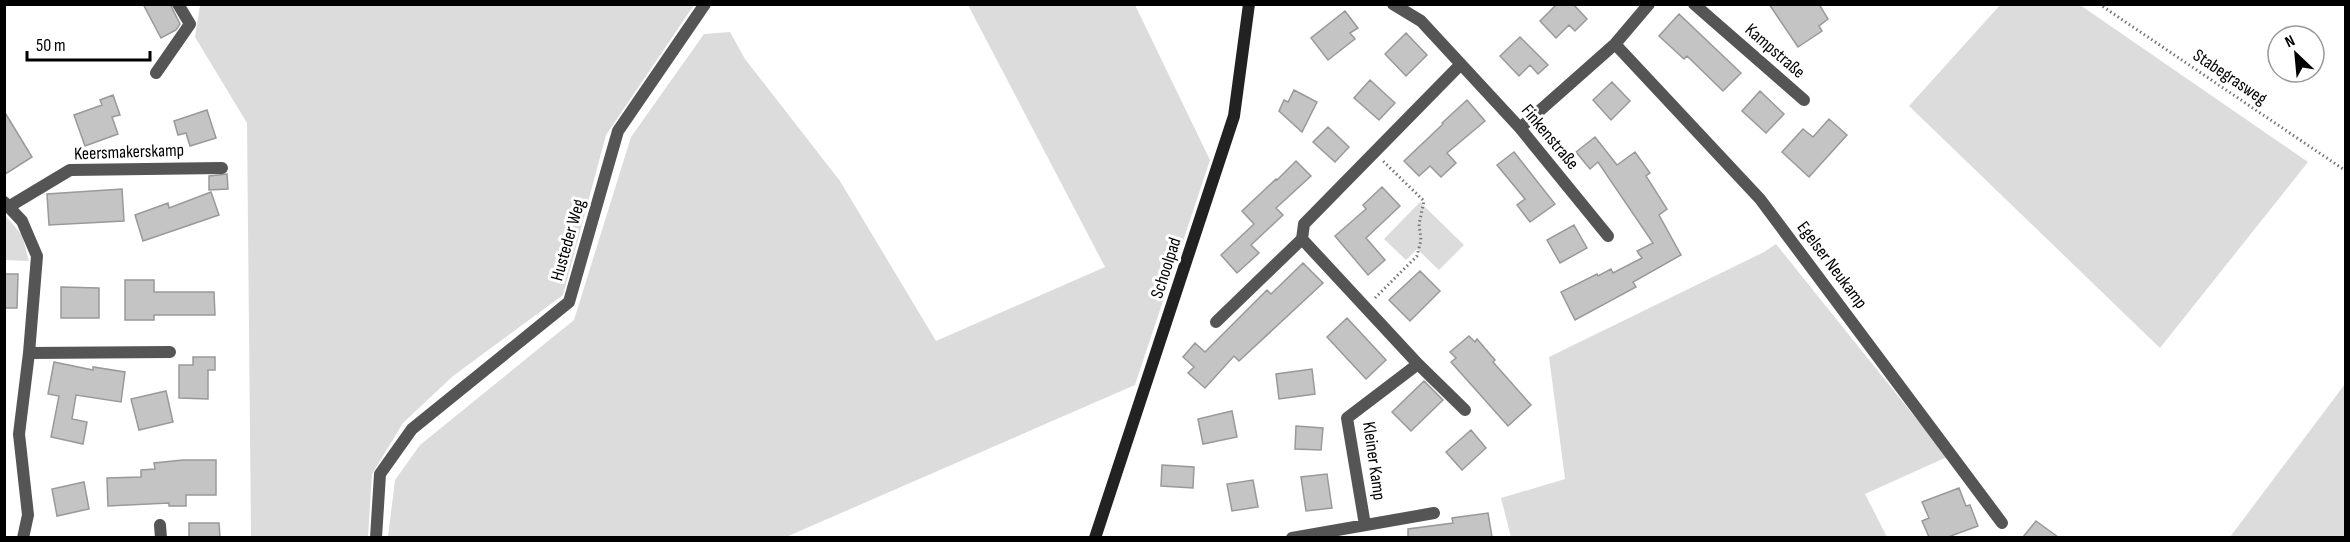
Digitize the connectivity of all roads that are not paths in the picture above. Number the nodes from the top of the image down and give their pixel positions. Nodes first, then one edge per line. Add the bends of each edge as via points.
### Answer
1 (178, 4) edge
2 (705, 4) edge
3 (1249, 4) edge
4 (1393, 4) edge
5 (1649, 4) edge
6 (1694, 4) edge
7 (1615, 44) junction
8 (1461, 64) junction
9 (156, 73) dead end
10 (1804, 100) dead end
11 (1520, 128) junction
12 (222, 168) dead end
13 (7, 204) edge
14 (1608, 237) dead end
15 (1302, 239) junction
16 (1216, 322) dead end
17 (170, 352) dead end
18 (29, 353) junction
19 (1418, 364) junction
20 (1465, 410) dead end
21 (1434, 513) dead end
22 (2002, 523) dead end
23 (1365, 525) junction
24 (22, 537) edge
25 (376, 537) edge
26 (1095, 537) edge
27 (1292, 537) edge

1 - 9 street via 190,24
2 - 25 street, Husteder Weg via 618,131 569,302 412,429 380,474
3 - 26 street, Schoolpad via 1234,116
4 - 8 street, Finkenstraße via 1421,21
5 - 7 street
6 - 10 street, Kampstraße
7 - 11 street
7 - 22 street, Egelser Neukamp via 1760,199
8 - 11 street, Finkenstraße
8 - 15 street via 1304,224
11 - 14 street, Finkenstraße
12 - 13 street, Keersmakerskamp via 70,170
13 - 18 street, Keersmakerskamp via 22,221 37,256
15 - 16 street
15 - 19 street
17 - 18 street
18 - 24 street, Keersmakerskamp via 19,434 28,515
19 - 20 street
19 - 23 street, Kleiner Kamp via 1347,418
21 - 23 street, Kleiner Kamp
23 - 27 street, Kleiner Kamp

